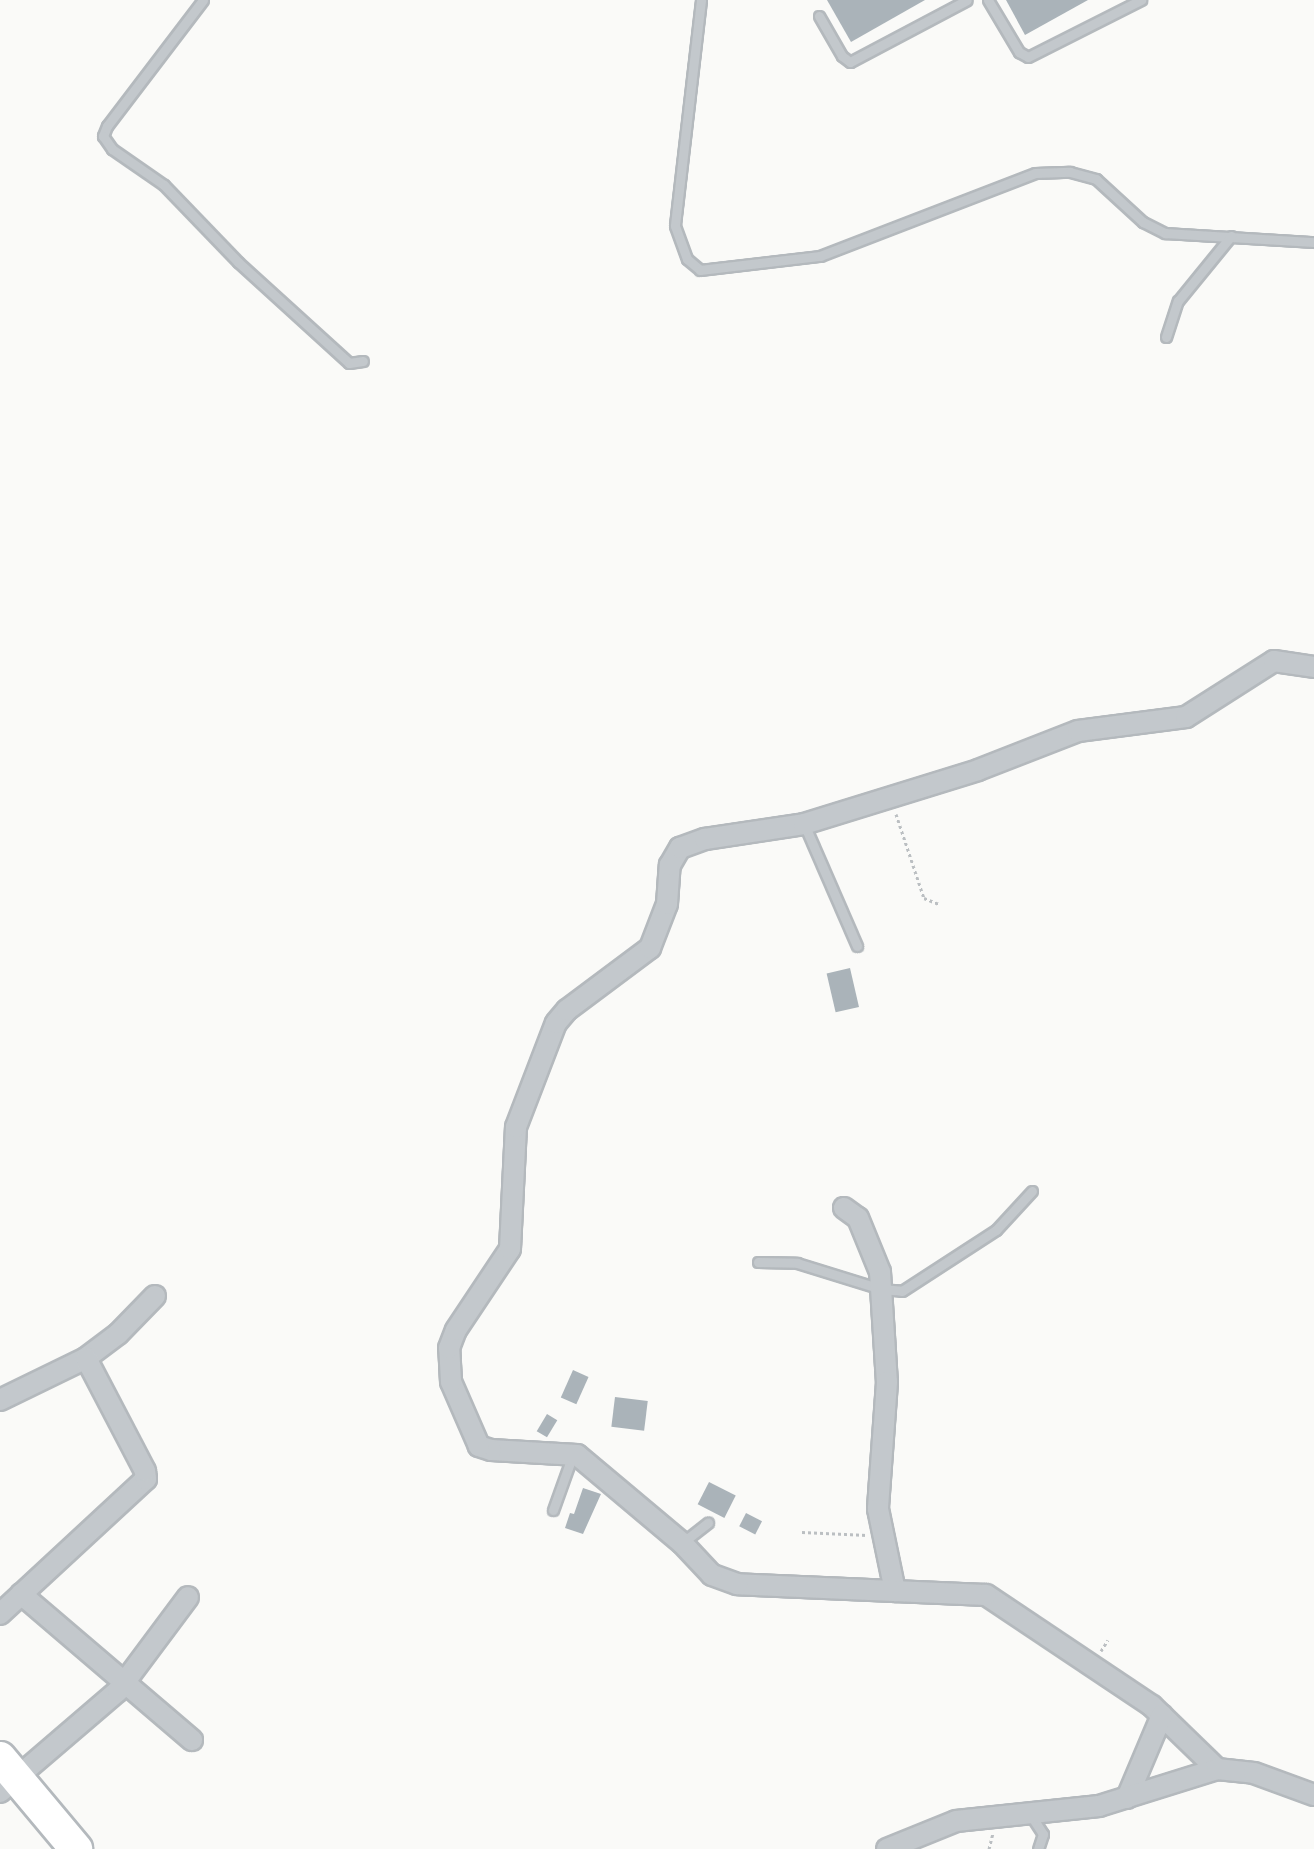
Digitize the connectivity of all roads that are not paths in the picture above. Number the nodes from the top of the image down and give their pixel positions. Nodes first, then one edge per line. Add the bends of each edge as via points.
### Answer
1 (203, 0) edge
2 (701, 0) edge
3 (967, 0) edge
4 (988, 0) edge
5 (1141, 0) edge
6 (819, 16) dead end
7 (1231, 236) junction
8 (1314, 242) edge
9 (1166, 337) dead end
10 (363, 361) dead end
11 (1314, 667) edge
12 (804, 824) junction
13 (857, 946) dead end
14 (1032, 1191) dead end
15 (843, 1208) dead end
16 (758, 1262) dead end
17 (881, 1289) junction
18 (154, 1296) dead end
19 (86, 1358) junction
20 (0, 1400) edge
21 (573, 1454) junction
22 (553, 1510) dead end
23 (708, 1523) dead end
24 (682, 1543) junction
25 (895, 1591) junction
26 (21, 1594) junction
27 (188, 1597) dead end
28 (0, 1614) edge
29 (123, 1684) junction
30 (1162, 1715) junction
31 (192, 1740) dead end
32 (1217, 1769) junction
33 (6, 1776) edge
34 (1314, 1796) edge
35 (1126, 1798) junction
36 (1029, 1813) junction
37 (76, 1849) edge
38 (887, 1849) edge
39 (1038, 1849) edge

1 - 10 lane via 107,126 104,136 112,149 164,185 238,262 349,363
2 - 7 lane via 675,226 687,259 700,270 819,256 1035,173 1070,172 1096,180 1143,222 1165,233
3 - 6 lane via 850,62 842,56
4 - 5 lane via 1019,51 1028,57
7 - 8 lane
7 - 9 lane via 1178,301
11 - 12 street via 1274,661 1186,717 1078,731 978,770
12 - 13 lane
12 - 21 street via 705,839 680,848 670,866 667,904 650,948 567,1010 556,1023 519,1114 510,1249 456,1330 448,1365 451,1382 479,1446
14 - 17 lane via 996,1230 934,1274 902,1291
15 - 17 street via 858,1218 880,1272
16 - 17 lane via 796,1263
17 - 25 street via 886,1382 878,1488
18 - 19 street via 118,1334
19 - 20 street
19 - 26 street via 146,1479
21 - 22 lane
21 - 24 street
23 - 24 lane
24 - 25 street via 709,1573 733,1583
25 - 30 street via 986,1595
26 - 28 street
26 - 29 street
27 - 29 street
29 - 31 street
29 - 33 street
30 - 32 street
30 - 35 street
32 - 34 street via 1254,1773
32 - 35 street
33 - 37 highway
35 - 36 street via 1099,1806
36 - 38 street via 956,1821
36 - 39 lane via 1043,1834

